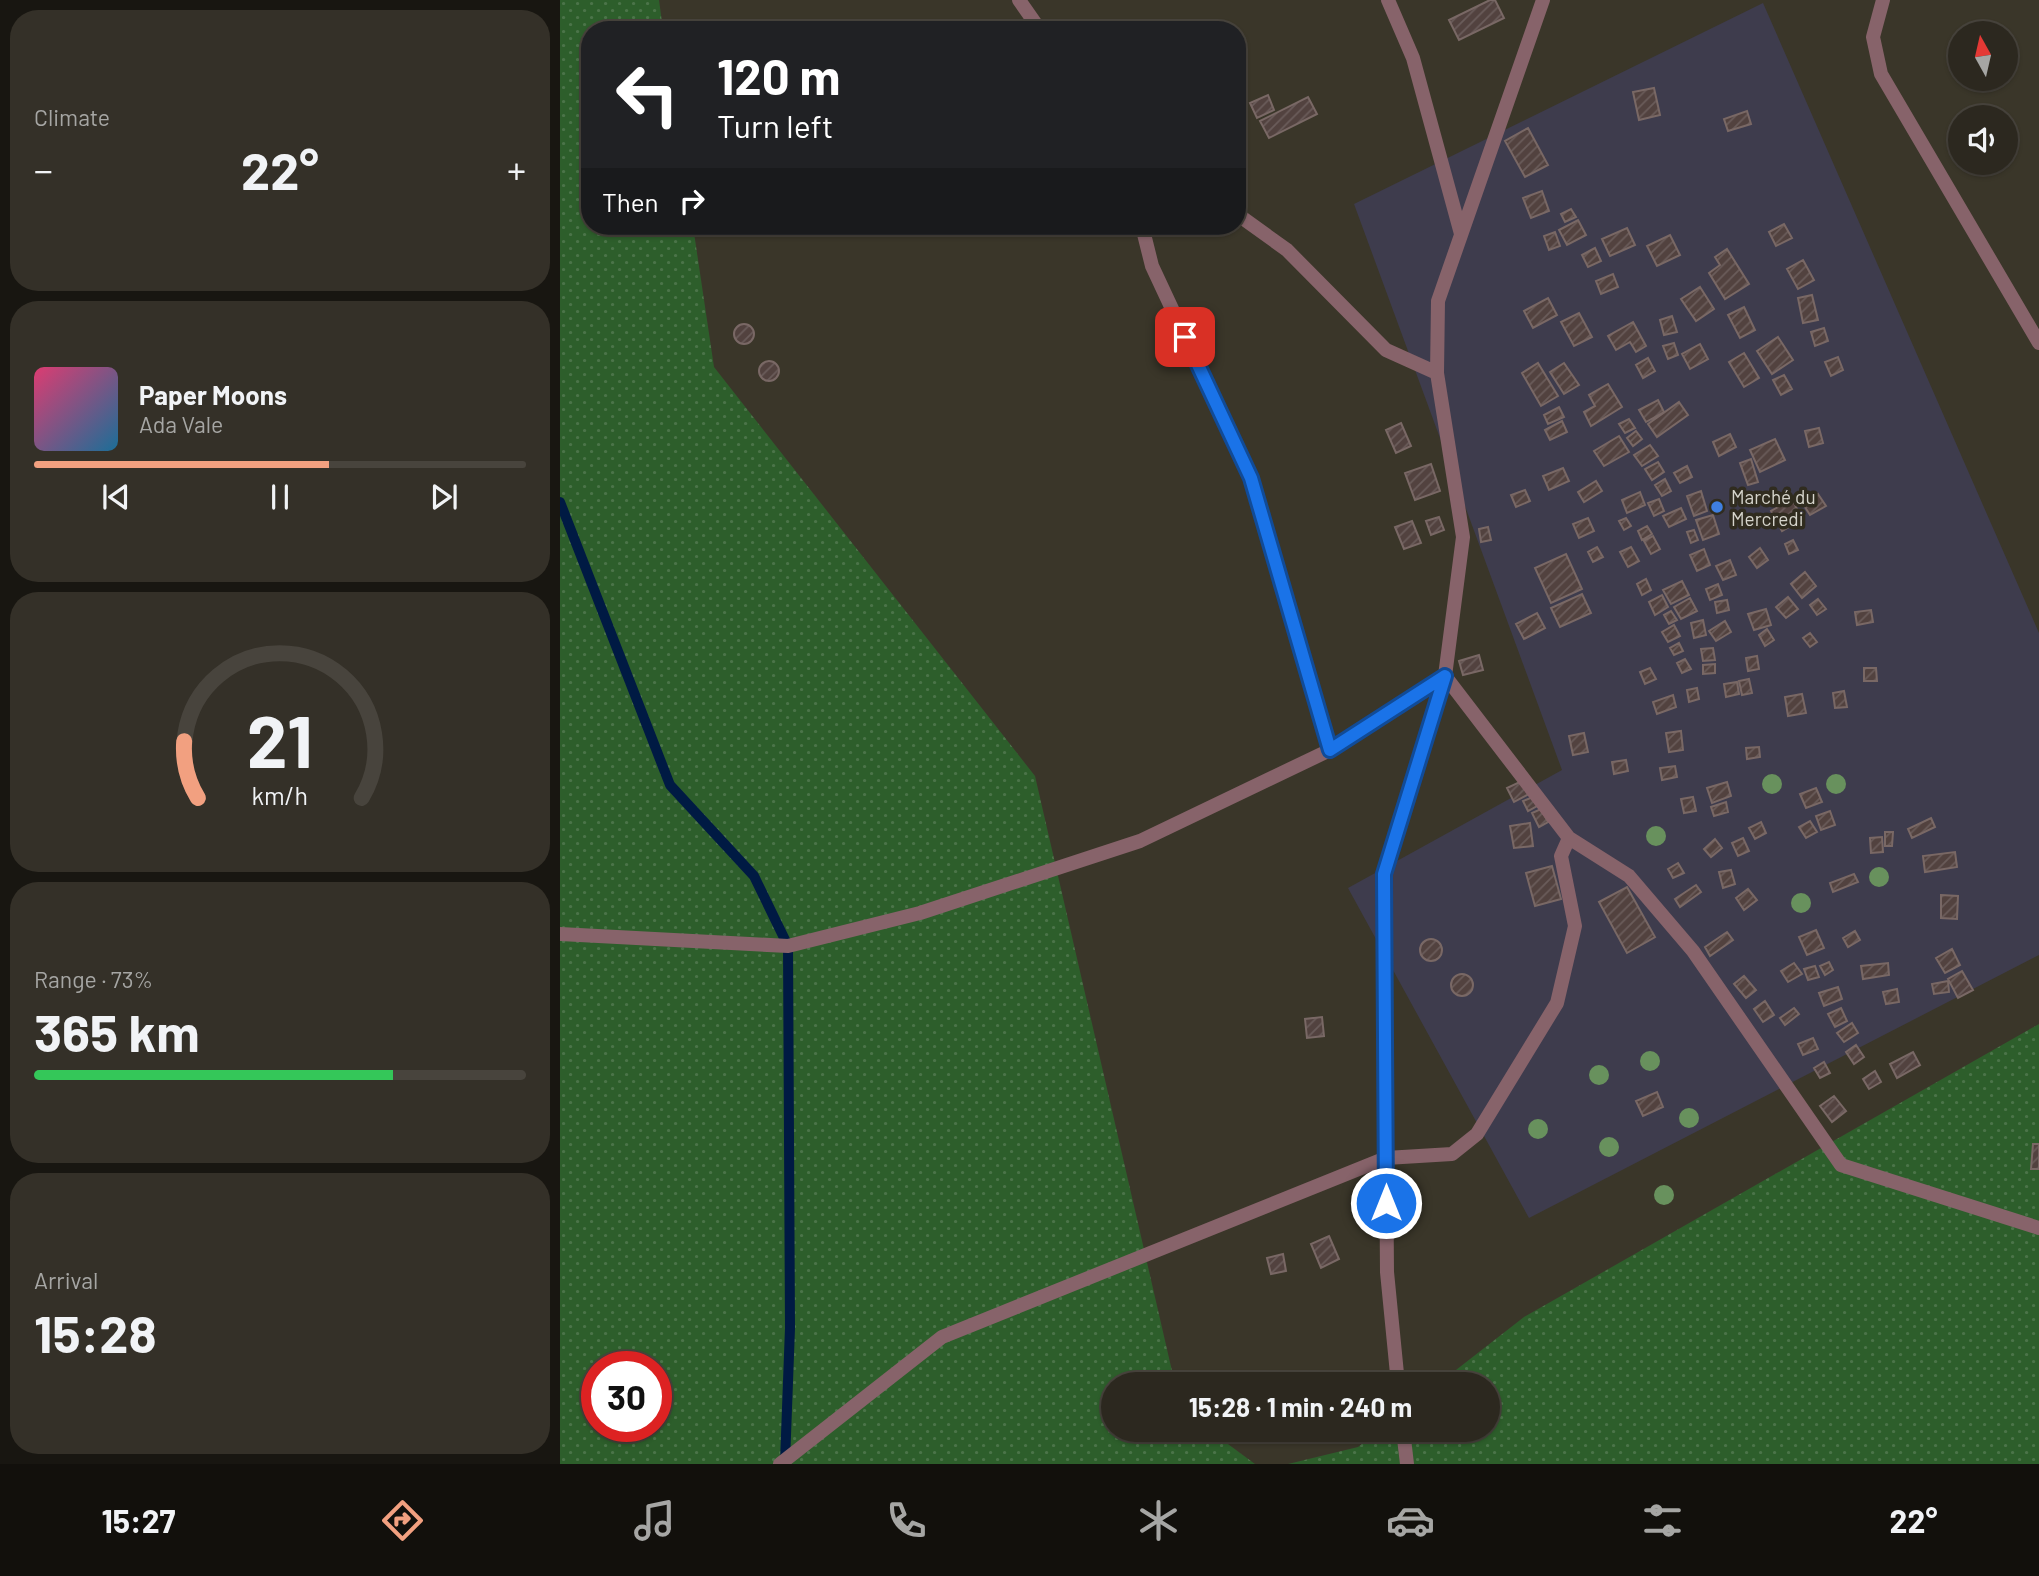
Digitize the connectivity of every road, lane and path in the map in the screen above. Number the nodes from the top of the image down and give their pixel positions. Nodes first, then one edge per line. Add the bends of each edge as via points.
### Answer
1 (1019, 0) edge
2 (1388, 0) edge
3 (1543, 0) edge
4 (1882, 0) edge
5 (1034, 21) edge
6 (1246, 220) edge
7 (1461, 234) junction
8 (1144, 235) edge
9 (2039, 343) edge
10 (1437, 373) junction
11 (1445, 676) junction
12 (1330, 750) junction
13 (1569, 838) junction
14 (560, 934) edge
15 (1386, 1158) junction
16 (2039, 1228) edge
17 (1397, 1372) edge
18 (1404, 1442) edge
19 (780, 1464) edge
20 (1407, 1464) edge

1 - 5 street
2 - 7 street via 1413,58
3 - 7 street
4 - 9 street via 1873,37 1881,74
6 - 10 street via 1287,250 1386,350
7 - 10 street via 1438,301
8 - 12 street via 1152,266 1251,478
10 - 11 street via 1463,537
11 - 12 street
11 - 13 street
11 - 15 street via 1384,874
12 - 14 street via 1140,841 920,913 788,946
13 - 15 street via 1561,856 1575,926 1557,1003 1477,1134 1452,1153
13 - 16 street via 1629,876 1693,951 1841,1166
15 - 17 street via 1387,1272
15 - 19 street via 942,1337
18 - 20 street

